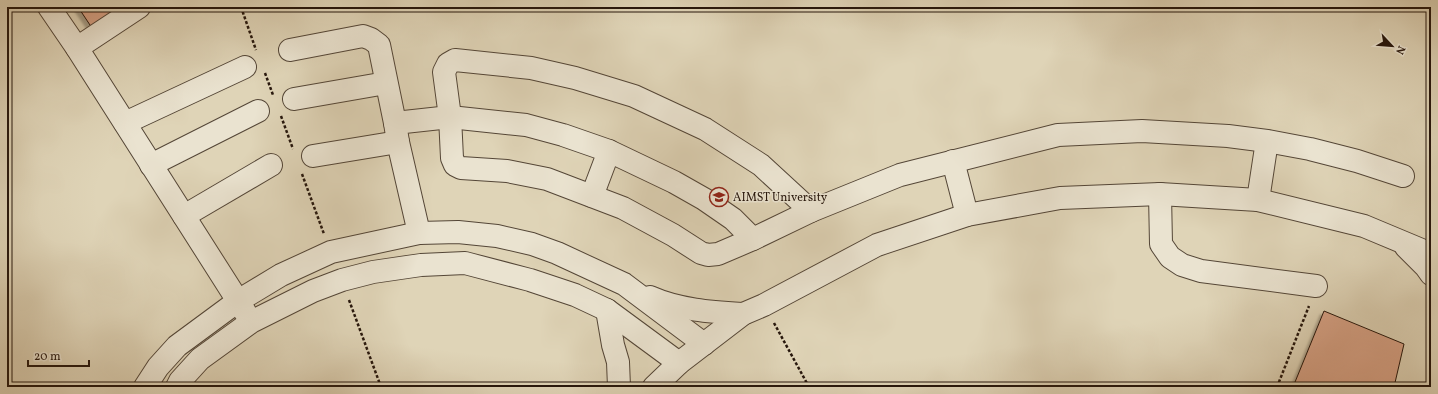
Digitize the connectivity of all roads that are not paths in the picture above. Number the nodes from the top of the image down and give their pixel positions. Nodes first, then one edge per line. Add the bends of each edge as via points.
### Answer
1 (48, 7) edge
2 (139, 7) edge
3 (77, 48) junction
4 (290, 50) dead end
5 (255, 62) road end
6 (386, 83) junction
7 (450, 117) junction
8 (125, 123) junction
9 (396, 132) junction
10 (1267, 141) junction
11 (609, 151) junction
12 (303, 161) road end
13 (953, 161) junction
14 (151, 165) junction
15 (271, 165) dead end
16 (1404, 176) dead end
17 (1160, 194) junction
18 (592, 196) junction
19 (1258, 200) junction
20 (811, 211) junction
21 (967, 215) junction
22 (184, 216) junction
23 (419, 233) junction
24 (753, 239) junction
25 (1431, 240) edge
26 (1404, 243) junction
27 (1431, 254) edge
28 (1431, 274) edge
29 (624, 284) junction
30 (1316, 286) road end
31 (238, 300) junction
32 (608, 310) junction
33 (743, 314) junction
34 (251, 322) junction
35 (704, 344) junction
36 (679, 362) junction
37 (145, 387) edge
38 (177, 387) edge
39 (619, 387) edge
40 (654, 387) edge

1 - 3 street
2 - 3 street
3 - 8 street
4 - 6 street via 363,36 379,45
5 - 8 street
6 - 9 street
6 - 14 street via 276,104
7 - 9 street
7 - 11 street via 526,125 563,134
7 - 18 street via 452,158 455,165 461,168 507,171 547,179
7 - 20 street via 444,72 448,64 455,60 531,68 575,78 634,96 705,129 761,165
8 - 14 street
9 - 12 street
9 - 23 street
10 - 13 street via 1142,131 1058,135
10 - 16 street via 1310,149
10 - 19 street
11 - 18 street
11 - 24 street via 704,199 733,219
13 - 20 street via 900,175
13 - 21 street
14 - 22 street
15 - 22 street
17 - 19 street
17 - 21 street via 1060,198
17 - 30 street via 1162,244 1170,257 1182,265 1201,271
18 - 24 street via 623,208 708,255 718,254
19 - 26 street via 1364,226
20 - 24 street
21 - 33 street via 877,245
22 - 31 street
23 - 29 street via 497,236 532,244
23 - 31 street via 331,252 281,275
25 - 26 street
26 - 27 street
26 - 28 street
29 - 33 street via 665,304 708,312
29 - 35 street
31 - 34 street
31 - 37 street via 177,346 158,367
32 - 34 street via 575,295 530,280 465,263 421,265 373,272 342,280 313,291
32 - 36 street
32 - 39 street via 618,362
33 - 35 street
34 - 38 street via 200,359
35 - 36 street
36 - 40 street

